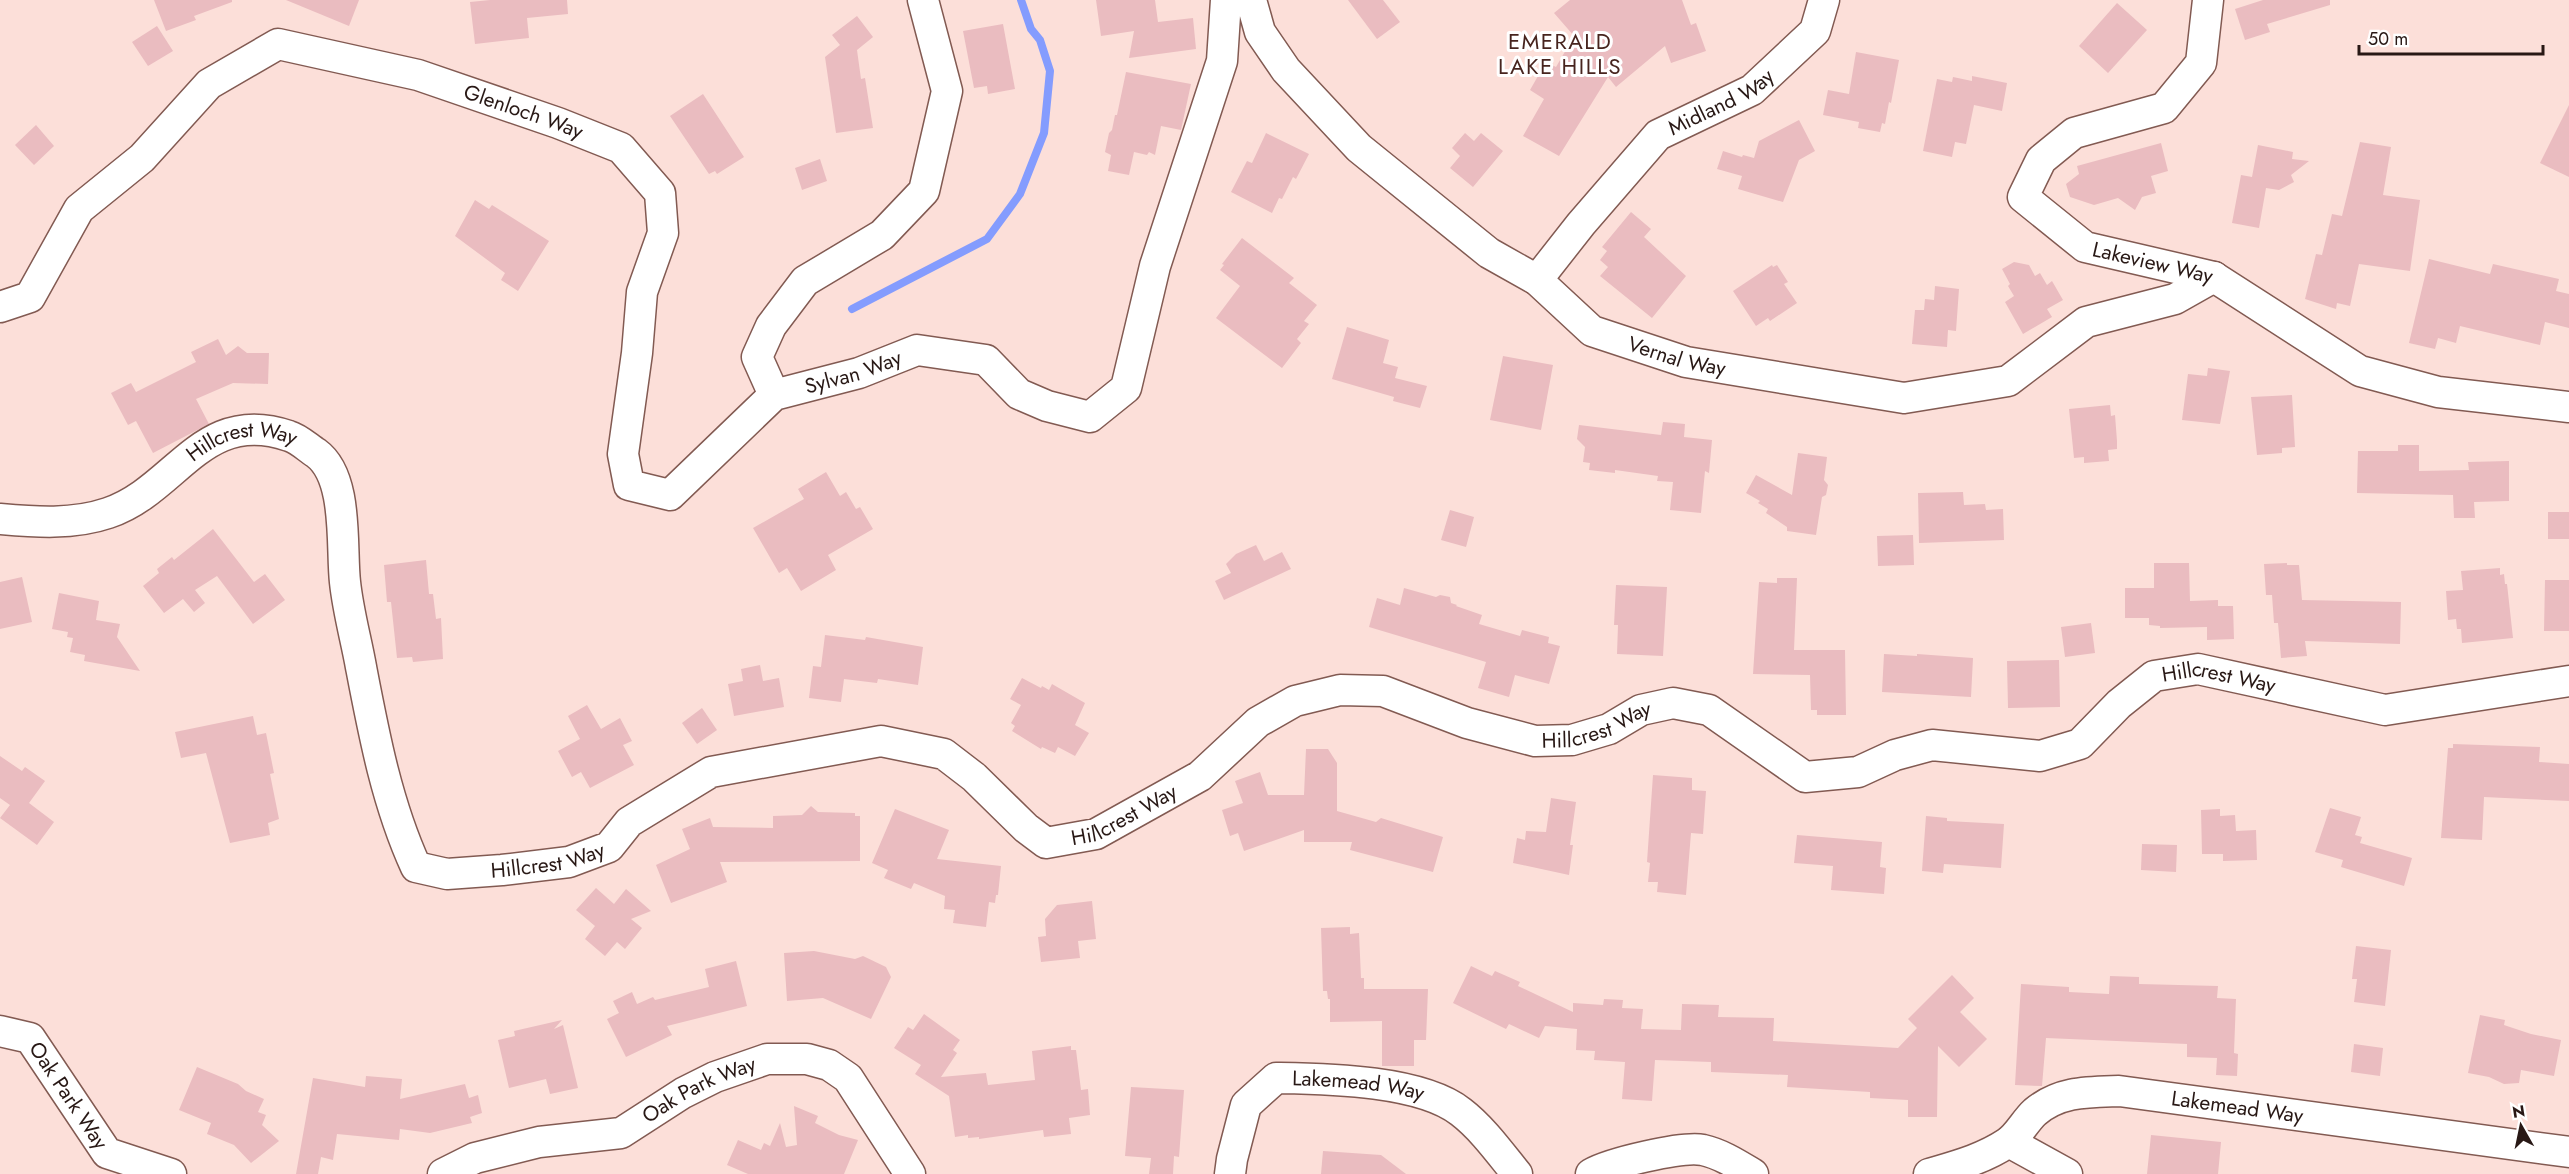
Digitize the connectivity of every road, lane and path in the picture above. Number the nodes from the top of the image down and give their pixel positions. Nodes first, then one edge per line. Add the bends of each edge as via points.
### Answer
1 (922, 0) edge
2 (1226, 0) edge
3 (1251, 0) edge
4 (1824, 0) edge
5 (2208, 0) edge
6 (2214, 277) junction
7 (1537, 280) junction
8 (0, 306) edge
9 (774, 395) junction
10 (2569, 407) edge
11 (0, 519) edge
12 (2569, 681) edge
13 (0, 1031) edge
14 (2009, 1142) junction
15 (2569, 1152) edge
16 (171, 1174) edge
17 (443, 1174) edge
18 (910, 1174) edge
19 (1230, 1174) edge
20 (1517, 1174) edge
21 (1591, 1174) edge
22 (1753, 1174) edge
23 (1929, 1174) edge
24 (2067, 1174) edge

1 - 9 street via 947,91 924,191 882,235 805,281 771,326 757,357
2 - 9 street, Sylvan Way via 1222,61 1155,266 1126,388 1090,417 1019,394 986,360 917,350 859,374
3 - 7 street, Vernal Way via 1260,32 1286,70 1359,148 1489,252
4 - 7 street, Midland Way via 1815,31 1752,90 1658,135
5 - 6 street, Lakeview Way via 2201,63 2164,108 2074,133 2041,160 2023,197 2085,247
6 - 7 street, Vernal Way via 2175,299 2086,321 2008,381 1904,398 1686,362 1592,331
6 - 10 street, Lakeview Way via 2360,371 2438,392
8 - 9 street, Glenloch Way via 30,297 79,209 142,158 209,84 278,44 418,75 558,123 621,148 660,193 663,233 642,292 623,454 629,485 670,495
11 - 12 street, Hillcrest Way via 49,523 107,514 144,496 194,451 222,434 256,429 291,436 322,458 337,492 345,546 345,582 375,740 401,833 416,867 447,874 569,862 609,847 629,822 711,772 881,741 944,754 1046,843 1096,834 1200,776 1258,722 1295,701 1340,690 1383,691 1467,723 1535,741 1572,740 1609,729 1641,710 1673,703 1709,710 1805,777 1858,772 1895,755 1932,745 2040,756 2080,744 2154,676 2198,669 2385,710
13 - 16 street, Oak Park Way via 30,1038 107,1153
14 - 15 street, Lakemead Way via 2052,1099 2075,1092 2119,1090
14 - 23 street, Lakemead Way via 1976,1160
14 - 24 street
17 - 18 street, Oak Park Way via 476,1158 539,1142 621,1133 683,1093 766,1059 807,1059 829,1065 848,1078
19 - 20 street, Lakemead Way via 1246,1105 1276,1078 1336,1080 1420,1092 1460,1111
21 - 22 street via 1660,1153 1702,1149

